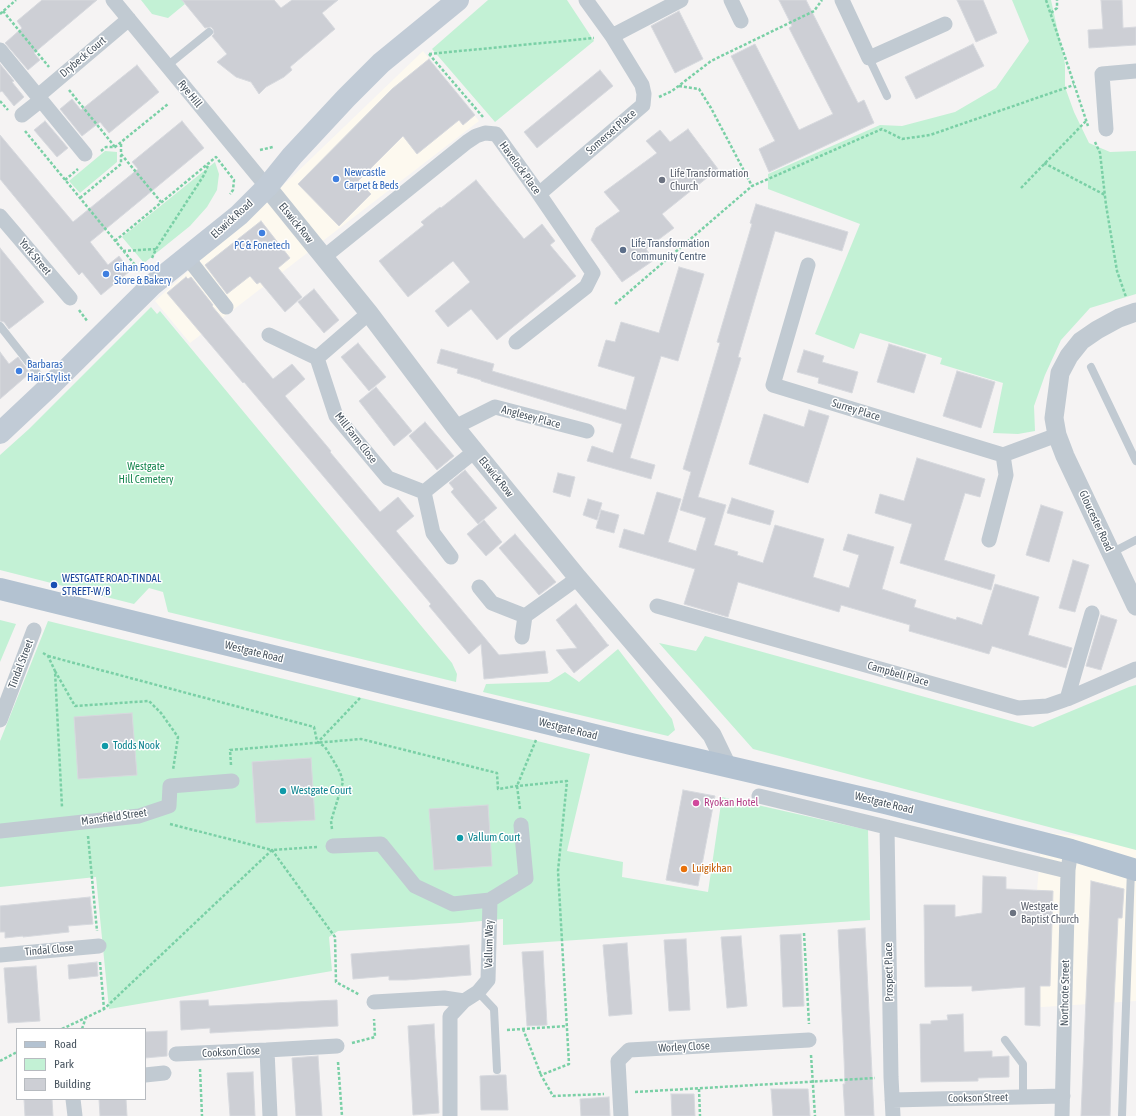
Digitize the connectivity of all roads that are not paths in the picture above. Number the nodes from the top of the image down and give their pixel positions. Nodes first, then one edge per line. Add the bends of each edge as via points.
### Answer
1 (114, 0) edge
2 (458, 0) edge
3 (586, 0) edge
4 (681, 0) edge
5 (731, 0) edge
6 (842, 0) edge
7 (129, 19) junction
8 (742, 21) dead end
9 (945, 24) dead end
10 (209, 32) dead end
11 (612, 36) junction
12 (0, 50) edge
13 (869, 58) junction
14 (167, 66) junction
15 (1136, 71) edge
16 (886, 96) dead end
17 (39, 98) junction
18 (17, 118) road end
19 (1106, 129) dead end
20 (89, 157) road end
21 (267, 187) junction
22 (539, 194) junction
23 (0, 216) edge
24 (187, 257) junction
25 (324, 257) junction
26 (808, 265) dead end
27 (70, 298) road end
28 (226, 307) dead end
29 (1134, 313) edge
30 (369, 314) junction
31 (0, 326) edge
32 (269, 335) dead end
33 (516, 342) dead end
34 (317, 358) junction
35 (1091, 366) dead end
36 (49, 387) junction
37 (455, 427) junction
38 (587, 431) dead end
39 (0, 433) edge
40 (1057, 435) junction
41 (475, 451) junction
42 (1003, 455) junction
43 (1136, 462) edge
44 (424, 492) junction
45 (988, 540) dead end
46 (1136, 540) edge
47 (1110, 553) junction
48 (451, 557) dead end
49 (578, 578) junction
50 (479, 587) dead end
51 (0, 589) edge
52 (657, 606) dead end
53 (1136, 606) edge
54 (1092, 613) dead end
55 (525, 616) junction
56 (32, 637) road end
57 (522, 637) dead end
58 (1136, 669) edge
59 (1067, 699) junction
60 (0, 720) edge
61 (727, 766) junction
62 (232, 781) road end
63 (759, 796) dead end
64 (521, 825) road end
65 (887, 827) junction
66 (0, 831) edge
67 (334, 846) road end
68 (1070, 860) junction
69 (1134, 870) edge
70 (490, 900) junction
71 (99, 946) road end
72 (0, 955) edge
73 (478, 992) junction
74 (464, 1001) junction
75 (374, 1002) road end
76 (809, 1040) dead end
77 (1005, 1040) dead end
78 (337, 1046) road end
79 (267, 1050) junction
80 (176, 1054) dead end
81 (497, 1070) dead end
82 (164, 1074) dead end
83 (146, 1075) edge
84 (1063, 1096) junction
85 (1023, 1097) junction
86 (73, 1100) edge
87 (892, 1100) junction
88 (75, 1116) edge
89 (270, 1116) edge
90 (450, 1116) edge
91 (621, 1116) edge
92 (893, 1116) edge
93 (1062, 1116) edge
94 (1122, 1116) edge

1 - 7 street, Rye Hill
2 - 21 main road, Elswick Road via 381,63 292,156
3 - 11 street, Somerset Place
4 - 11 street
5 - 8 street
6 - 13 street
7 - 14 street, Rye Hill
7 - 17 street, Drybeck Court
9 - 13 street
10 - 14 lane
11 - 22 street, Somerset Place via 642,85 643,105
12 - 17 street
13 - 16 lane
14 - 21 street, Rye Hill
15 - 19 street via 1102,74
17 - 18 street, Drybeck Court
17 - 20 street
21 - 24 main road, Elswick Road via 239,215
21 - 25 street, Elswick Row
22 - 25 street, Havelock Place via 496,134 485,133 467,142
22 - 33 street, Havelock Place via 593,273 586,287
23 - 27 street, York Street
24 - 28 street
24 - 36 main road, Elswick Road via 145,274 100,337
25 - 30 street, Elswick Row
26 - 42 street, Surrey Place via 773,385
29 - 40 street, Gloucester Road via 1081,340 1069,356 1060,373 1055,403
30 - 34 street
30 - 37 street, Elswick Row
31 - 36 lane
32 - 34 street
34 - 44 street, Mill Farm Close via 336,416 388,478
35 - 43 lane
36 - 39 main road, Elswick Road
37 - 38 street, Anglesey Place via 495,407
37 - 41 street, Elswick Row
40 - 42 street
40 - 47 street, Gloucester Road
41 - 44 street
41 - 49 street, Elswick Row
42 - 45 street via 1006,475
44 - 48 street via 433,533
46 - 47 lane
47 - 53 street, Gloucester Road
49 - 55 street
49 - 61 street, Elswick Row via 712,735
50 - 55 street via 492,603
51 - 61 main road, Westgate Road
52 - 59 street, Campbell Place via 1018,708 1047,706
54 - 59 street
55 - 57 street
56 - 60 street, Tindal Street
58 - 59 street, Campbell Place
61 - 68 main road, Westgate Road via 885,803
62 - 66 street, Mansfield Street via 170,786 169,806 139,816
63 - 65 street
64 - 70 street via 526,878
65 - 68 street via 1055,868
65 - 87 street, Prospect Place
67 - 70 street via 382,844 415,886 453,904
68 - 69 main road, Westgate Road
68 - 84 street, Northcote Street
69 - 94 lane
70 - 73 street, Vallum Way via 488,980
71 - 72 street, Tindal Close
73 - 74 street, Vallum Way
73 - 81 lane via 494,1009
74 - 75 street via 444,998
74 - 90 street, Vallum Way via 450,1016
76 - 91 street, Worley Close via 629,1050 618,1061
77 - 85 lane via 1023,1064
78 - 79 street
79 - 80 street, Cookson Close
79 - 89 street, Cookson Close
82 - 83 street
84 - 85 street, Cookson Street
84 - 93 street, Northcote Street
85 - 87 street, Cookson Street
86 - 88 street
87 - 92 street, Prospect Place

